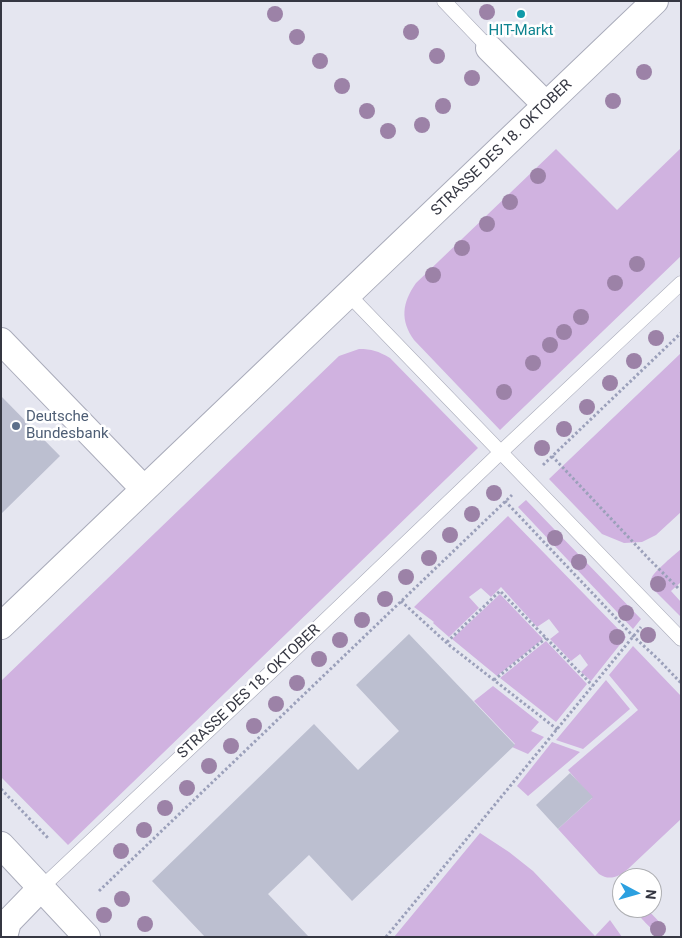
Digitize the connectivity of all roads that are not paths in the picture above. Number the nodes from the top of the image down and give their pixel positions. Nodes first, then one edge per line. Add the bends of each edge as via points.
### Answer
1 (444, 1) edge
2 (655, 1) edge
3 (489, 48) joint
4 (546, 105) junction
5 (681, 283) edge
6 (348, 294) junction
7 (1, 341) edge
8 (501, 452) junction
9 (144, 488) junction
10 (1, 626) edge
11 (681, 639) edge
12 (1, 845) edge
13 (41, 888) junction
14 (4, 937) edge
15 (87, 937) edge

1 - 3 lane
2 - 4 street, STRASSE DES 18. OKTOBER
3 - 4 street
4 - 6 street, STRASSE DES 18. OKTOBER
5 - 8 lane, STRASSE DES 18. OKTOBER
6 - 8 lane
6 - 9 street, STRASSE DES 18. OKTOBER
7 - 9 street
8 - 11 lane
8 - 13 lane, STRASSE DES 18. OKTOBER
9 - 10 street, STRASSE DES 18. OKTOBER
12 - 13 street
13 - 14 street, STRASSE DES 18. OKTOBER via 8,922
13 - 15 street

